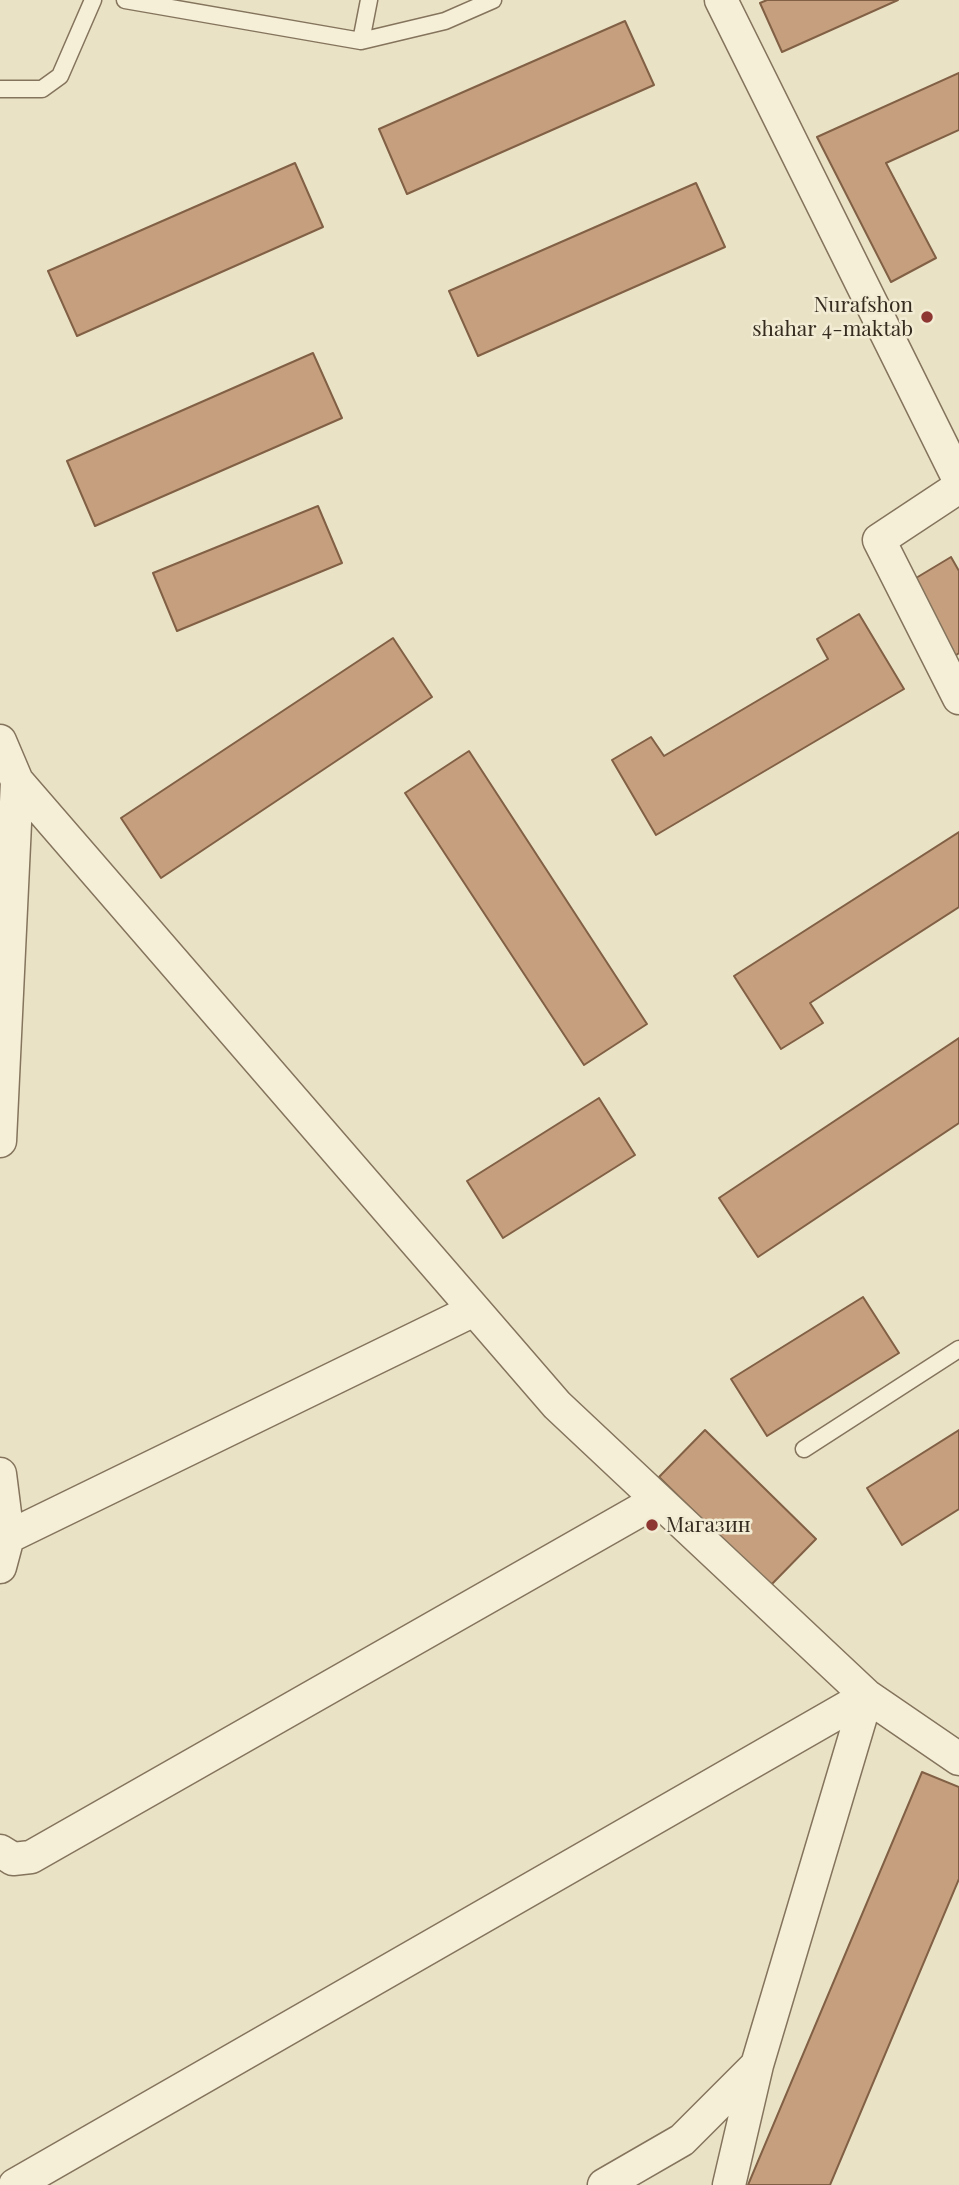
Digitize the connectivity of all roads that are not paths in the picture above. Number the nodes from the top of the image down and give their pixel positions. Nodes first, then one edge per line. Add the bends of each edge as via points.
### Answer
1 (93, 0) edge
2 (125, 0) edge
3 (369, 0) edge
4 (493, 0) edge
5 (721, 0) edge
6 (361, 41) junction
7 (0, 89) edge
8 (959, 480) edge
9 (959, 487) edge
10 (959, 698) edge
11 (0, 741) edge
12 (17, 781) junction
13 (0, 1141) edge
14 (474, 1310) junction
15 (959, 1349) edge
16 (804, 1449) dead end
17 (0, 1474) edge
18 (658, 1500) junction
19 (4, 1552) edge
20 (867, 1696) junction
21 (959, 1759) edge
22 (0, 1851) edge
23 (757, 2065) junction
24 (15, 2185) edge
25 (604, 2185) edge
26 (729, 2185) edge

1 - 7 lane via 60,76 42,89
2 - 6 lane
3 - 6 lane
4 - 6 lane via 445,22
5 - 8 street
9 - 10 street via 879,540
11 - 12 street
12 - 13 street
12 - 14 street
14 - 18 street via 557,1405
14 - 19 street
15 - 16 lane
17 - 19 street
18 - 20 street
18 - 22 street via 31,1857 13,1859
20 - 21 street
20 - 23 street
20 - 24 street
23 - 25 street via 682,2140
23 - 26 street

